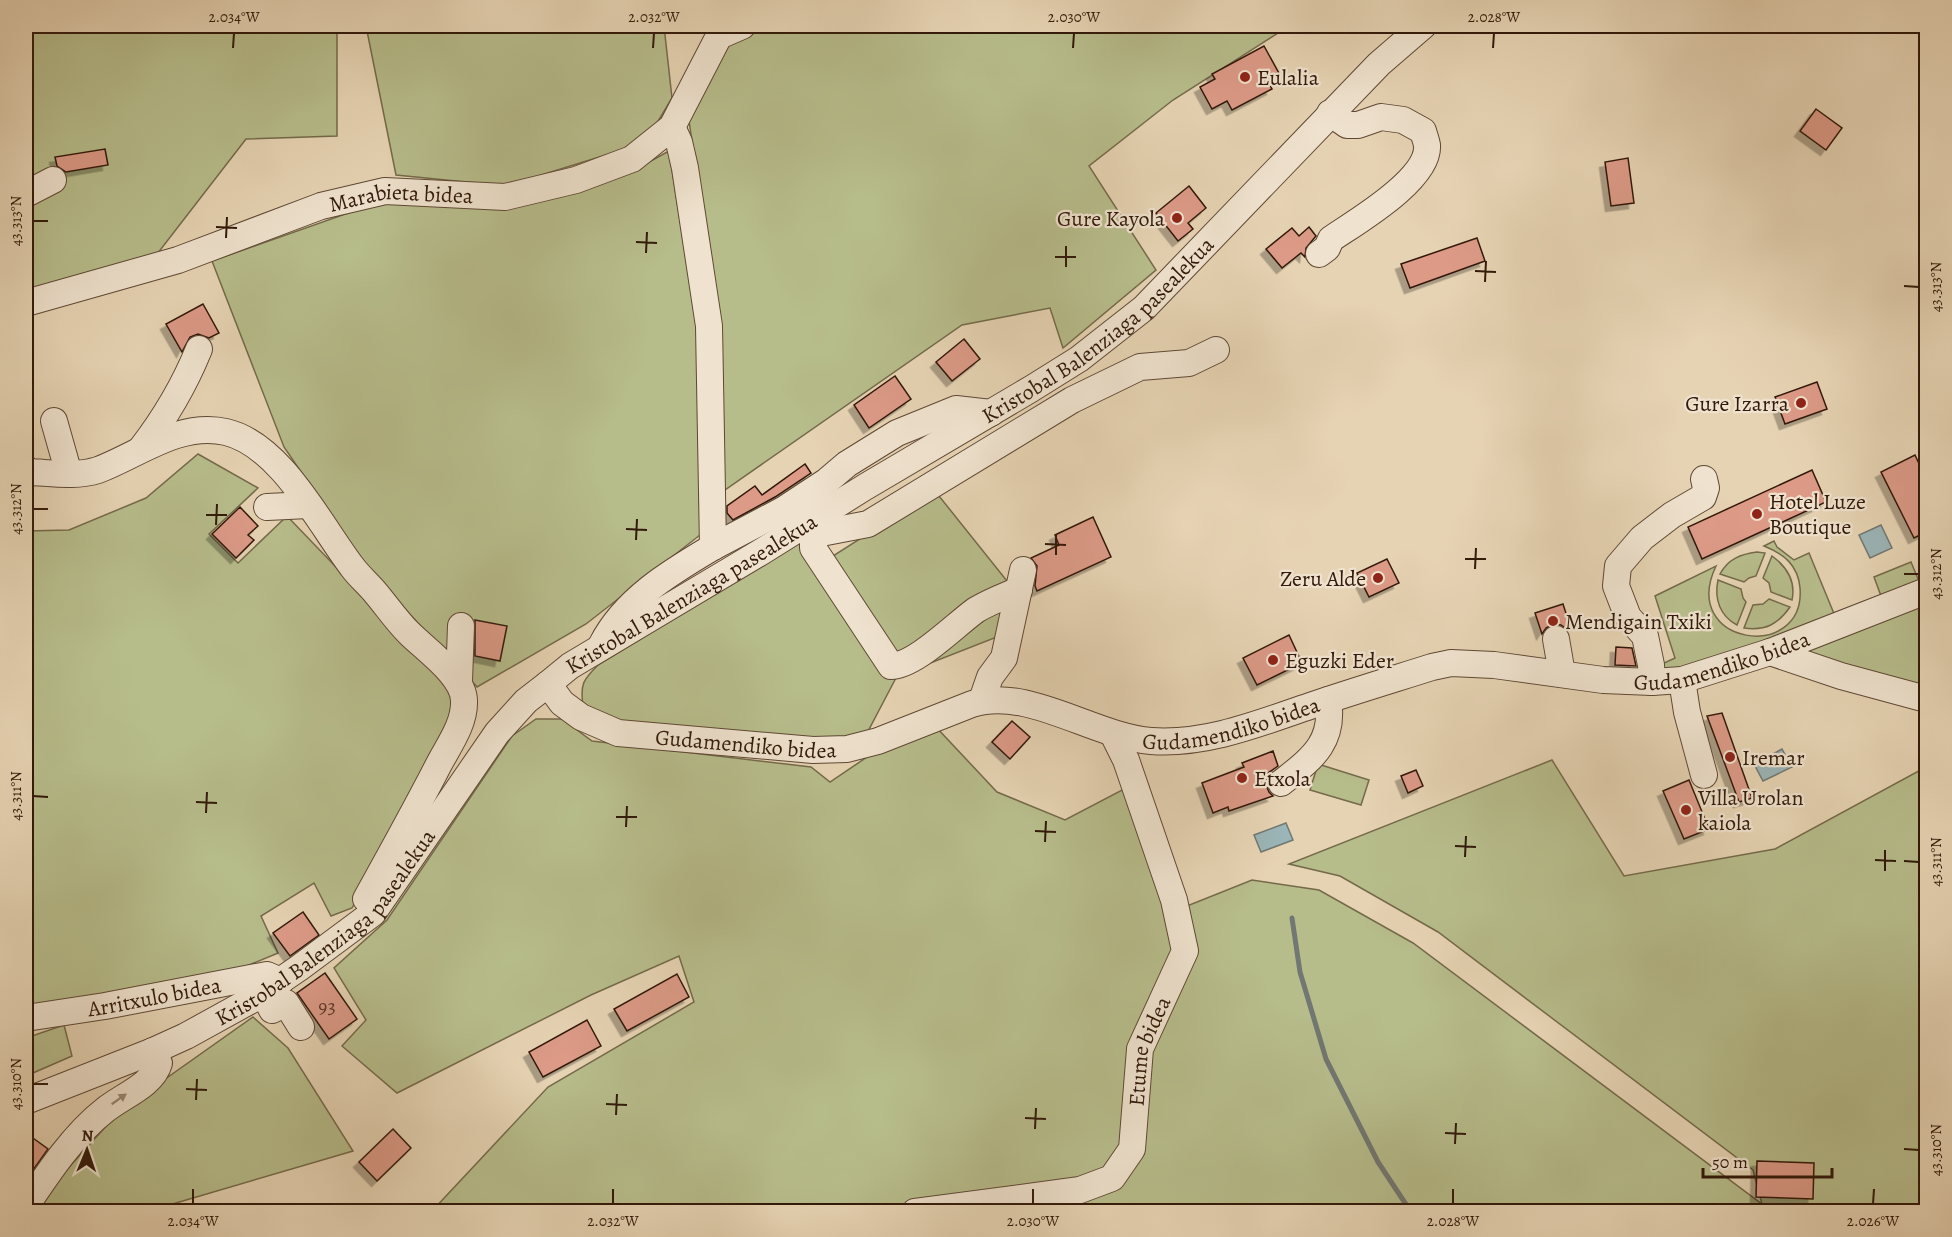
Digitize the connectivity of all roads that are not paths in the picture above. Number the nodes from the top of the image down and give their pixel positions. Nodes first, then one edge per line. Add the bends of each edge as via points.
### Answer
1 (742, 26) edge
2 (1423, 26) edge
3 (720, 31) edge
4 (1330, 113) junction
5 (672, 127) junction
6 (52, 180) dead end
7 (26, 194) edge
8 (1319, 254) dead end
9 (26, 303) edge
10 (199, 350) dead end
11 (1216, 350) dead end
12 (991, 413) junction
13 (54, 421) dead end
14 (141, 449) junction
15 (26, 470) edge
16 (69, 474) junction
17 (1704, 479) dead end
18 (308, 505) junction
19 (267, 507) dead end
20 (712, 547) junction
21 (1926, 591) edge
22 (461, 626) dead end
23 (1556, 639) dead end
24 (599, 649) junction
25 (1770, 652) junction
26 (1562, 674) junction
27 (1682, 680) junction
28 (459, 681) junction
29 (1652, 682) junction
30 (548, 684) junction
31 (1926, 699) edge
32 (982, 700) junction
33 (1328, 700) junction
34 (1113, 734) junction
35 (1704, 775) dead end
36 (1281, 783) dead end
37 (346, 932) junction
38 (272, 987) junction
39 (26, 1018) edge
40 (301, 1027) dead end
41 (153, 1051) junction
42 (26, 1101) edge
43 (26, 1206) edge
44 (915, 1212) edge

1 - 3 street, Marabieta bidea
2 - 4 street, Kristobal Balenziaga pasealekua
3 - 5 street, Marabieta bidea
4 - 8 street via 1347,125 1381,117 1403,120 1423,131 1427,146 1420,167 1399,192 1331,239 1327,249
4 - 12 street, Kristobal Balenziaga pasealekua via 1144,308 1079,359
5 - 9 street, Marabieta bidea via 632,159 576,180 505,197 385,190 321,206 178,260
5 - 20 street via 680,142 685,168 709,326
6 - 7 street
10 - 14 street via 188,378
11 - 32 street via 1189,363 1140,367 1072,400 868,524 821,533 813,541 813,548 891,666 915,657 1021,580 1004,658 990,677
12 - 20 street via 956,409 897,432 783,510
12 - 24 street, Kristobal Balenziaga pasealekua
13 - 16 street
14 - 16 street via 96,470
14 - 18 street via 174,436 224,431 263,450
15 - 16 street
17 - 29 street via 1703,497 1642,538 1618,566 1616,586 1628,616 1645,636
18 - 19 street
18 - 28 street via 396,620
20 - 24 street via 679,566 633,602
21 - 25 street, Gudamendiko bidea
22 - 28 street
23 - 26 street
24 - 30 street, Kristobal Balenziaga pasealekua
25 - 27 street, Gudamendiko bidea
25 - 31 street
26 - 29 street, Gudamendiko bidea
26 - 33 street, Gudamendiko bidea via 1451,663
27 - 29 street, Gudamendiko bidea
27 - 35 street
28 - 37 street via 464,712 458,727
30 - 32 street, Gudamendiko bidea via 562,703 581,717 618,733 813,750 847,749 878,741
30 - 37 street, Kristobal Balenziaga pasealekua via 497,733 373,913
32 - 34 street, Gudamendiko bidea via 1022,701
33 - 34 street, Gudamendiko bidea via 1226,734 1152,741
33 - 36 street via 1331,717 1314,756
34 - 44 street, Etume bidea via 1126,760 1174,900 1185,951 1140,1049 1132,1149 1112,1178 1080,1190
37 - 38 street, Kristobal Balenziaga pasealekua
38 - 39 street, Arritxulo bidea via 267,975
38 - 40 street via 272,1010 286,1003
38 - 41 street, Kristobal Balenziaga pasealekua
41 - 42 street, Kristobal Balenziaga pasealekua
43 -> 41 street via 84,1127 149,1080 159,1063

